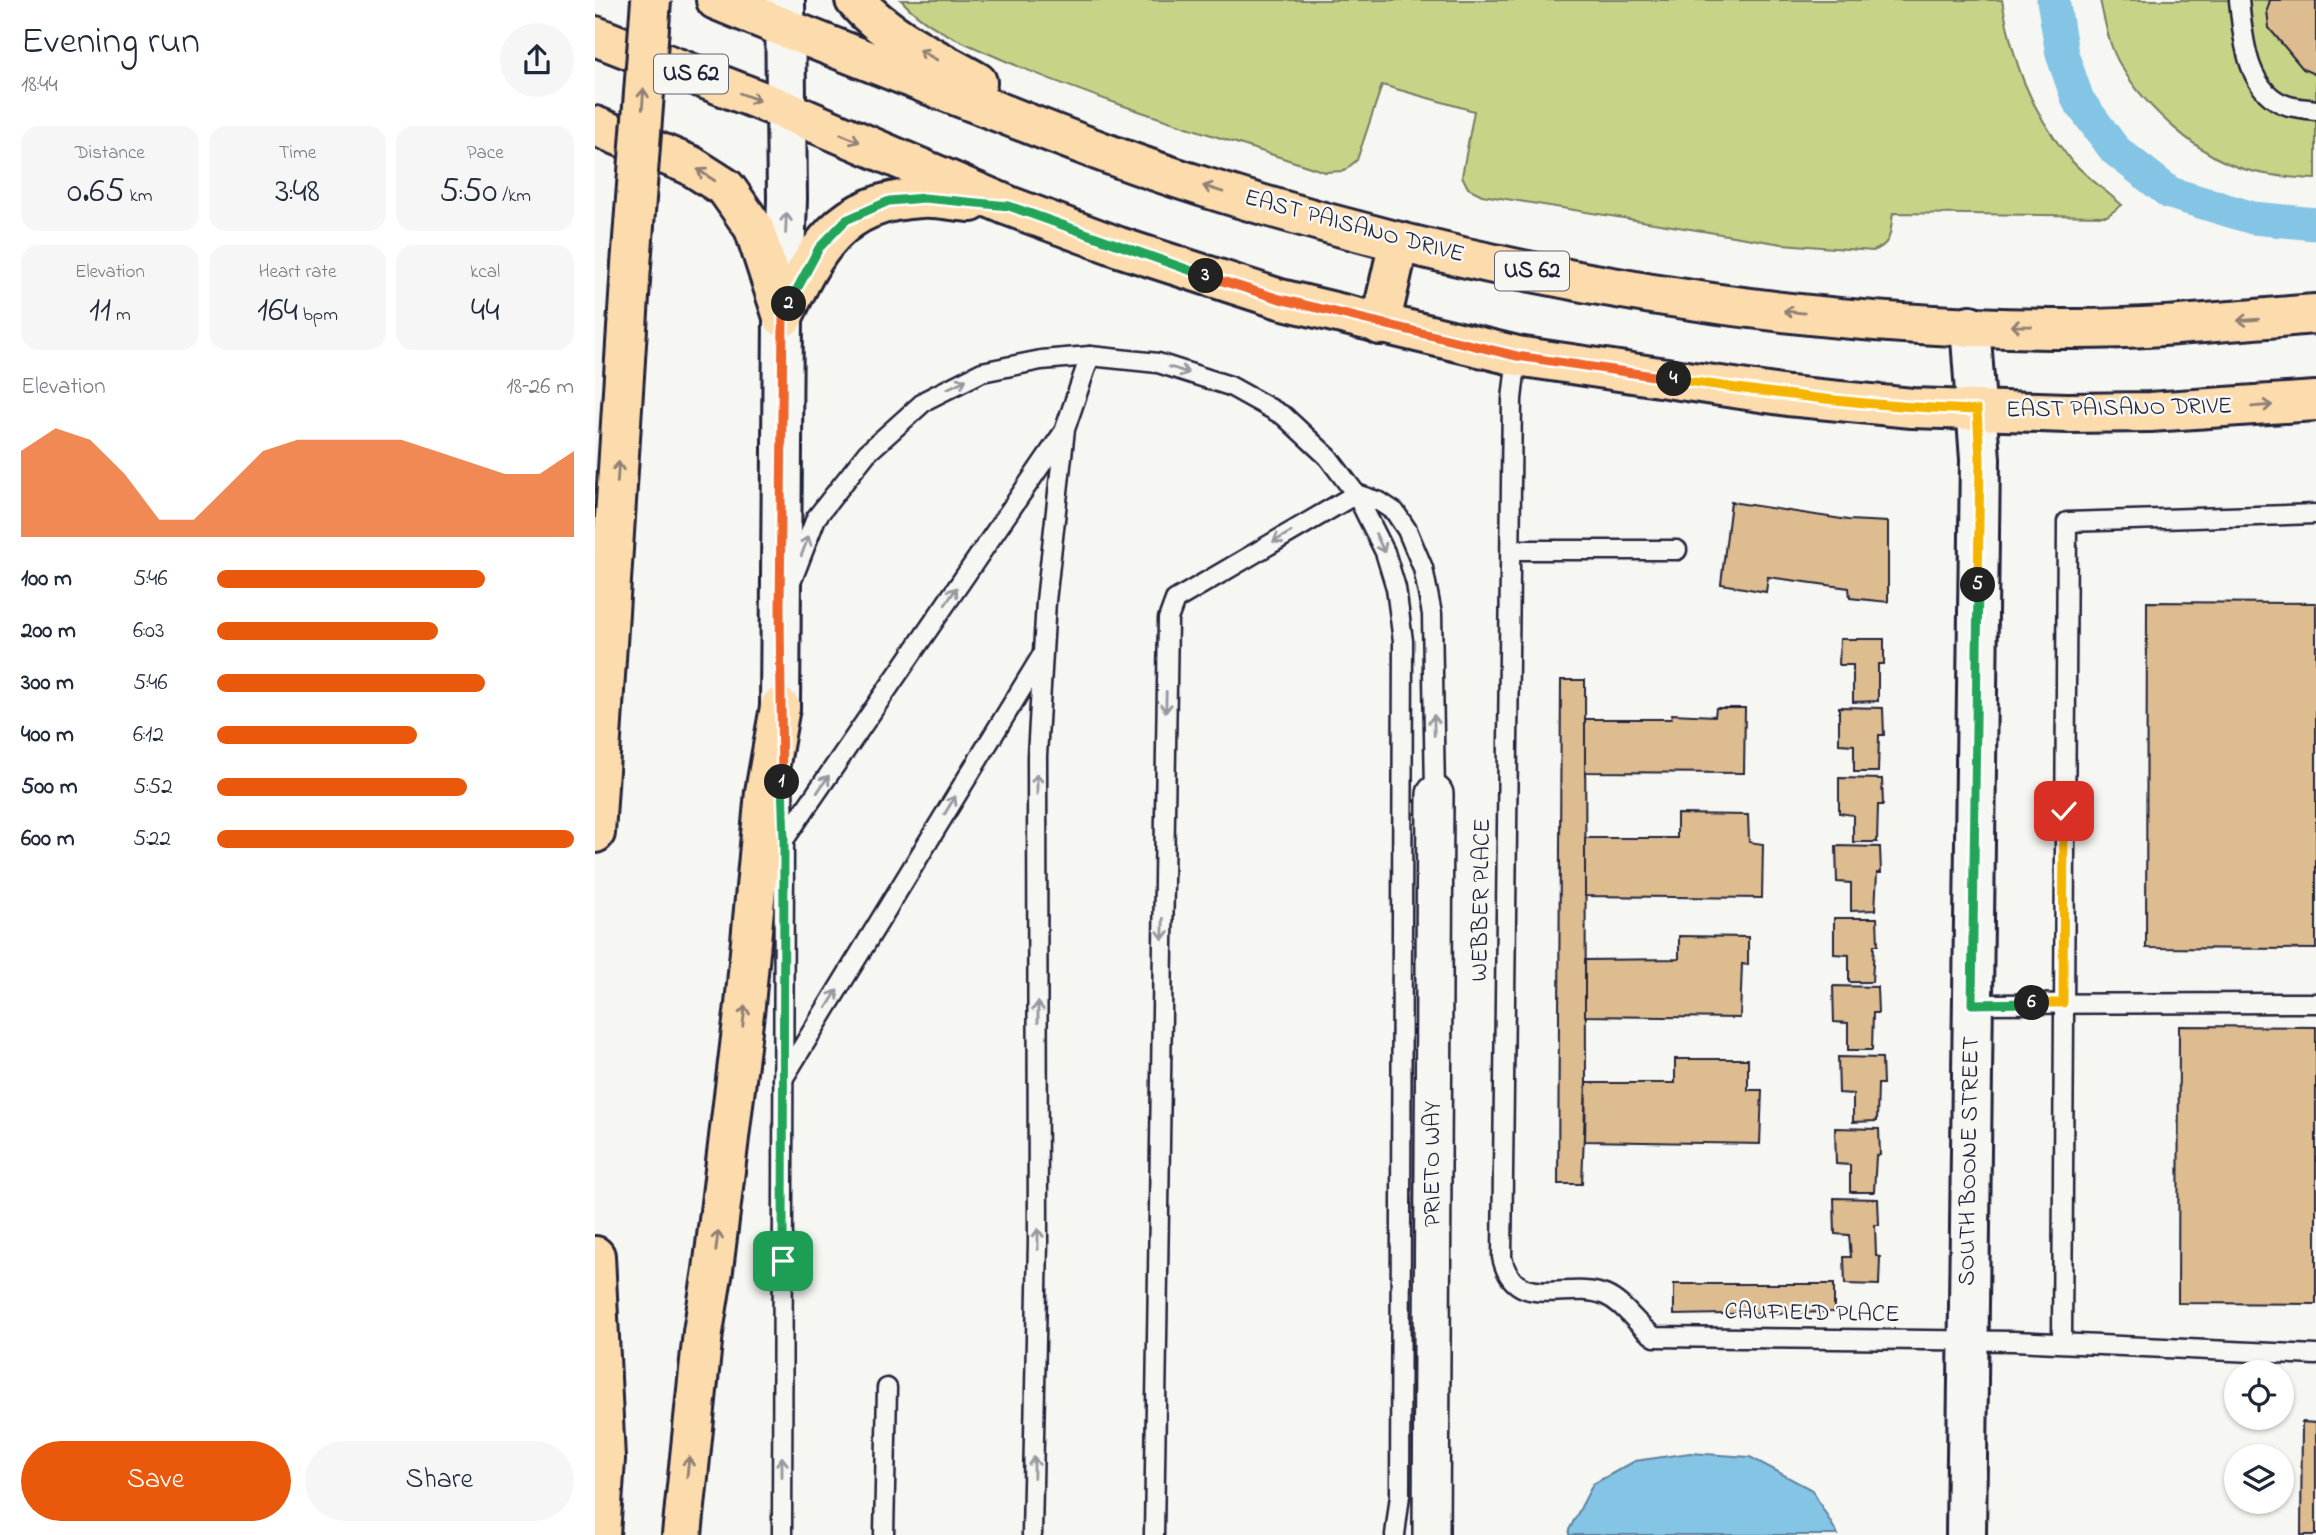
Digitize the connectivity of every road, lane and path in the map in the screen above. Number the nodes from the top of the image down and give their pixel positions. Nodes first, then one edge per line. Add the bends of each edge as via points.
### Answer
1 (651, 0) edge
2 (716, 0) edge
3 (855, 0) edge
4 (2239, 0) edge
5 (785, 14) edge
6 (595, 36) edge
7 (2316, 110) edge
8 (787, 111) junction
9 (595, 126) edge
10 (1047, 131) junction
11 (1009, 206) junction
12 (1399, 242) junction
13 (2316, 314) edge
14 (783, 317) junction
15 (1380, 325) junction
16 (1970, 325) junction
17 (1090, 355) junction
18 (1517, 356) junction
19 (2316, 401) edge
20 (1977, 410) junction
21 (1065, 429) junction
22 (1356, 494) junction
23 (2316, 514) edge
24 (1511, 550) junction
25 (1677, 550) dead end
26 (780, 610) junction
27 (1043, 653) junction
28 (780, 707) junction
29 (1435, 794) joint
30 (595, 833) edge
31 (784, 840) junction
32 (2063, 1003) junction
33 (2316, 1003) edge
34 (1972, 1004) junction
35 (783, 1079) junction
36 (595, 1256) edge
37 (1655, 1337) joint
38 (1968, 1340) junction
39 (2062, 1342) junction
40 (2316, 1355) edge
41 (887, 1388) dead end
42 (600, 1535) edge
43 (682, 1535) edge
44 (782, 1535) edge
45 (884, 1535) edge
46 (1032, 1535) edge
47 (1154, 1535) edge
48 (1395, 1535) edge
49 (1431, 1535) edge
50 (1966, 1535) edge

30 -> 1 main road, bridge
2 - 5 main road, EAST PAISANO DRIVE / US 62
10 -> 3 main road via 1009,100 901,40
4 - 7 lane via 2243,37 2255,78 2268,95 2287,106
5 - 8 street
5 - 10 main road, EAST PAISANO DRIVE / US 62
6 -> 8 main road, EAST PAISANO DRIVE / US 62
8 -> 11 main road, EAST PAISANO DRIVE / US 62
14 -> 8 street
14 -> 9 main road via 754,228 726,187 690,165
12 -> 10 main road, EAST PAISANO DRIVE / US 62 via 1199,185
11 - 14 main road via 924,198 889,201 846,220 819,248
11 - 15 main road, EAST PAISANO DRIVE / US 62 via 1200,274
12 - 15 main road
16 -> 12 main road, EAST PAISANO DRIVE / US 62 via 1871,320 1646,293
13 -> 16 main road, EAST PAISANO DRIVE / US 62 via 2076,329
14 - 26 street
15 - 18 main road, EAST PAISANO DRIVE / US 62
16 - 20 street, SOUTH BOONE STREET
17 - 21 lane
17 -> 22 lane via 1158,363 1230,386 1284,416 1328,457
26 -> 17 lane via 816,518 867,453 926,400 982,372
18 - 20 main road, EAST PAISANO DRIVE / US 62 via 1788,396
18 - 24 lane, WEBBER PLACE via 1512,399
20 -> 19 main road, EAST PAISANO DRIVE / US 62 via 2150,412
20 - 34 street, SOUTH BOONE STREET
21 - 27 lane
31 -> 21 lane
29 -> 22 lane via 1431,614 1423,568 1395,512
22 -> 47 lane via 1175,600 1168,619
22 -> 48 lane via 1385,552 1396,588 1403,641 1400,1481
23 - 32 lane via 2067,522
24 - 25 lane
24 - 37 lane, WEBBER PLACE via 1502,1257 1505,1271 1517,1285 1531,1291 1604,1295
26 - 28 street
35 -> 27 lane
46 -> 27 lane via 1038,1241 1037,756
28 - 31 lane
43 -> 28 main road via 745,1005 765,792
29 - 49 street, PRIETO WAY
31 - 35 lane
32 - 33 lane
32 - 34 lane
32 - 39 lane
34 - 38 street, SOUTH BOONE STREET
44 -> 35 lane
36 - 42 main road via 605,1459
37 - 38 lane, CAUFIELD PLACE
38 - 39 lane, CAUFIELD PLACE
38 - 50 street, SOUTH BOONE STREET
39 - 40 lane, CAUFIELD PLACE
41 - 45 lane

